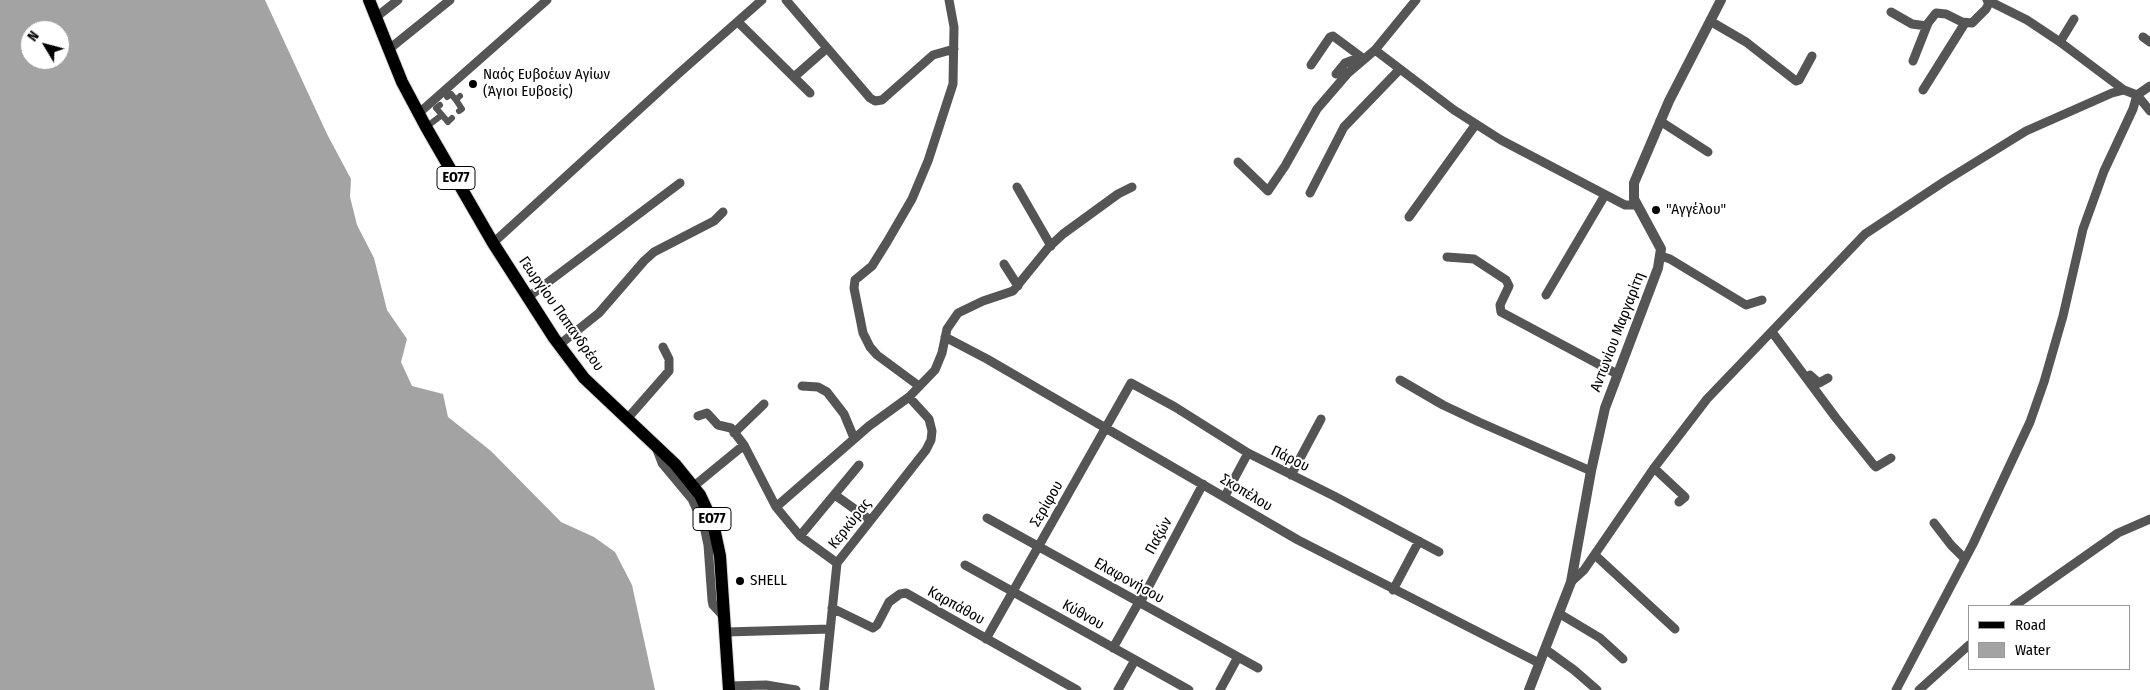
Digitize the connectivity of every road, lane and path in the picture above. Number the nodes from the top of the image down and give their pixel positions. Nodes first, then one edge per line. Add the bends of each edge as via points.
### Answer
1 (369, 0) edge
2 (398, 0) edge
3 (450, 0) edge
4 (547, 0) edge
5 (762, 0) edge
6 (786, 0) edge
7 (949, 0) edge
8 (1416, 0) edge
9 (1721, 0) edge
10 (1989, 1) edge
11 (1891, 12) dead end
12 (376, 18) junction
13 (2074, 19) dead end
14 (1710, 21) junction
15 (738, 22) junction
16 (1965, 23) junction
17 (1927, 26) junction
18 (2060, 42) junction
19 (827, 48) junction
20 (954, 49) junction
21 (388, 50) junction
22 (1374, 50) junction
23 (1812, 56) dead end
24 (1362, 58) junction
25 (1913, 61) dead end
26 (1311, 65) dead end
27 (1400, 69) junction
28 (1336, 74) dead end
29 (794, 76) junction
30 (2150, 86) edge
31 (1924, 90) dead end
32 (2124, 90) junction
33 (810, 92) dead end
34 (2136, 96) junction
35 (447, 97) dead end
36 (440, 104) dead end
37 (2149, 109) edge
38 (459, 111) dead end
39 (419, 113) junction
40 (442, 115) junction
41 (452, 118) dead end
42 (1660, 121) junction
43 (1476, 124) junction
44 (426, 127) junction
45 (1708, 152) dead end
46 (1238, 162) dead end
47 (680, 183) dead end
48 (1017, 187) dead end
49 (1132, 187) dead end
50 (1310, 193) dead end
51 (1605, 195) junction
52 (1636, 205) junction
53 (723, 212) dead end
54 (1409, 217) dead end
55 (492, 243) junction
56 (1051, 246) junction
57 (1661, 256) junction
58 (1447, 257) dead end
59 (1004, 264) dead end
60 (1018, 286) junction
61 (1546, 295) dead end
62 (527, 298) junction
63 (1762, 300) dead end
64 (1774, 330) junction
65 (945, 337) junction
66 (559, 345) junction
67 (663, 347) dead end
68 (1617, 374) junction
69 (1828, 378) dead end
70 (1400, 380) dead end
71 (1132, 383) joint
72 (802, 386) dead end
73 (919, 386) junction
74 (909, 397) junction
75 (764, 404) dead end
76 (698, 416) dead end
77 (627, 419) junction
78 (1321, 419) dead end
79 (1106, 428) junction
80 (734, 433) junction
81 (854, 438) junction
82 (744, 445) junction
83 (656, 446) junction
84 (1248, 453) junction
85 (1891, 458) dead end
86 (860, 465) dead end
87 (1654, 468) junction
88 (1591, 471) junction
89 (1291, 474) junction
90 (1203, 484) junction
91 (694, 486) junction
92 (835, 495) junction
93 (1225, 496) junction
94 (1679, 502) dead end
95 (776, 507) junction
96 (987, 518) dead end
97 (2150, 519) edge
98 (870, 520) junction
99 (1934, 523) dead end
100 (800, 536) junction
101 (1419, 541) junction
102 (1038, 547) junction
103 (1439, 552) dead end
104 (1595, 555) junction
105 (1965, 559) junction
106 (837, 563) junction
107 (964, 565) dead end
108 (1571, 582) junction
109 (1393, 590) junction
110 (1013, 592) junction
111 (1139, 602) junction
112 (2017, 605) edge
113 (832, 608) junction
114 (1560, 614) junction
115 (725, 618) junction
116 (830, 629) junction
117 (1676, 629) dead end
118 (726, 632) junction
119 (986, 639) junction
120 (1968, 646) edge
121 (1113, 648) junction
122 (1545, 648) junction
123 (1238, 657) junction
124 (1623, 659) dead end
125 (1135, 660) junction
126 (1539, 663) junction
127 (1258, 668) dead end
128 (1931, 686) edge
129 (729, 688) edge
130 (796, 690) edge
131 (824, 690) edge
132 (1077, 690) edge
133 (1118, 690) edge
134 (1189, 690) edge
135 (1220, 690) edge
136 (1529, 690) edge
137 (1597, 690) edge
138 (1896, 690) edge
139 (1919, 690) edge

1 - 12 main road, Γεωργίου Παπανδρέου / ΕΟ77
2 - 12 street
3 - 21 street
4 - 39 street
5 - 15 street
6 - 19 street
7 - 20 street
8 - 22 street
9 - 14 street
10 - 16 street via 1980,16 1972,23
10 - 18 street via 2027,20
11 - 17 street via 1912,24
12 - 21 main road, Γεωργίου Παπανδρέου / ΕΟ77
13 - 18 street
14 - 23 street via 1746,42 1796,81
14 - 42 street
15 - 29 street
15 - 55 street
16 - 17 street via 1940,12
16 - 31 street
17 - 25 street
18 - 32 street
19 - 20 street via 875,101 882,100 933,55
19 - 29 street
20 - 73 street via 953,84 928,161 912,199 872,266 855,280 854,288 863,333 870,347 876,355
21 - 39 main road, Γεωργίου Παπανδρέου / ΕΟ77
22 - 24 street
22 - 27 street
24 - 26 street via 1333,36
24 - 28 street via 1344,63
24 - 46 street via 1317,109 1268,191
27 - 43 street
27 - 50 street via 1344,127
29 - 33 street
30 - 34 street
32 - 34 street
32 - 64 street via 2026,131 1876,226
34 - 37 street
34 - 105 street via 2083,229 2064,316 2030,422
35 - 38 street via 451,94 458,98 462,109
36 - 40 street via 436,108
39 - 44 main road, Γεωργίου Παπανδρέου / ΕΟ77
40 - 41 street via 448,122
40 - 44 street
42 - 45 street
42 - 52 street via 1634,183
43 - 51 street
43 - 54 street
44 - 55 main road, Γεωργίου Παπανδρέου / ΕΟ77
47 - 62 street
48 - 56 street
49 - 56 street via 1108,201
51 - 52 street via 1625,205
51 - 61 street
52 - 57 street via 1657,240
53 - 66 street via 714,221 654,252 599,314
55 - 62 main road, Γεωργίου Παπανδρέου / ΕΟ77
56 - 60 street
57 - 63 street via 1746,306
57 - 68 street, Αντωνίου Μαργαρίτη
58 - 68 street via 1474,260 1506,280 1509,286 1500,305 1501,312
59 - 60 street
60 - 65 street via 958,313
62 - 66 main road, Γεωργίου Παπανδρέου / ΕΟ77
64 - 69 street via 1813,379 1819,383
64 - 85 street via 1873,464 1876,467
64 - 87 street via 1707,399
65 - 73 street via 935,370
65 - 79 street, Σκοπέλου
66 - 77 main road, Γεωργίου Παπανδρέου / ΕΟ77 via 584,378
67 - 77 street via 669,359 669,371
68 - 88 street, Αντωνίου Μαργαρίτη via 1605,408
70 - 88 street via 1473,419
71 - 79 street, Σερίφου
71 - 84 street, Πάρου
72 - 81 street via 818,387 826,392 844,414
73 - 74 street
74 - 81 street
74 - 98 street, Κερκύρας via 928,417 931,440
75 - 80 street
76 - 80 street via 707,413 718,425 731,428
77 - 83 main road, Γεωργίου Παπανδρέου / ΕΟ77
78 - 89 street
79 - 90 street, Σκοπέλου
79 - 102 street, Σερίφου
80 - 82 street
81 - 95 street
82 - 91 street
82 - 95 street
83 - 91 main road, Γεωργίου Παπανδρέου / ΕΟ77
83 - 115 street via 662,463 692,499 704,526 712,600
84 - 89 street, Πάρου
84 - 93 street
86 - 92 street
87 - 94 street via 1685,497
87 - 104 street
88 - 108 street, Αντωνίου Μαργαρίτη
89 - 101 street, Πάρου
90 - 93 street, Σκοπέλου
90 - 111 street, Παξών
91 - 115 main road, Γεωργίου Παπανδρέου / ΕΟ77 via 714,523
92 - 98 street
92 - 100 street
93 - 109 street, Σκοπέλου via 1298,540
95 - 100 street
96 - 102 street, Ελαφονήσου
97 - 112 street via 2118,533
98 - 106 street, Κερκύρας
99 - 105 street
100 - 106 street
101 - 103 street, Πάρου
101 - 109 street
102 - 110 street, Σερίφου
102 - 111 street, Ελαφονήσου
104 - 108 street
104 - 117 street
105 - 138 street
106 - 113 street, Κερκύρας
107 - 110 street, Κύθνου
108 - 114 street, Αντωνίου Μαργαρίτη
109 - 126 street, Σκοπέλου
110 - 119 street, Σερίφου
110 - 121 street, Κύθνου
111 - 121 street, Παξών
111 - 123 street, Ελαφονήσου
113 - 116 street, Κερκύρας
113 - 119 street, Καρπάθου via 873,628 889,602 900,594 906,594
114 - 122 street, Αντωνίου Μαργαρίτη
114 - 124 street via 1600,638
115 - 118 main road, Γεωργίου Παπανδρέου / ΕΟ77
116 - 118 street
116 - 131 street, Κερκύρας
118 - 129 main road, Γεωργίου Παπανδρέου / ΕΟ77
119 - 132 street, Καρπάθου
120 - 128 street
121 - 125 street, Κύθνου
122 - 126 street, Αντωνίου Μαργαρίτη
122 - 137 street
123 - 127 street, Ελαφονήσου
123 - 135 street
125 - 133 street
125 - 134 street, Κύθνου
126 - 136 street, Αντωνίου Μαργαρίτη
128 - 139 street
129 - 130 street via 766,684

